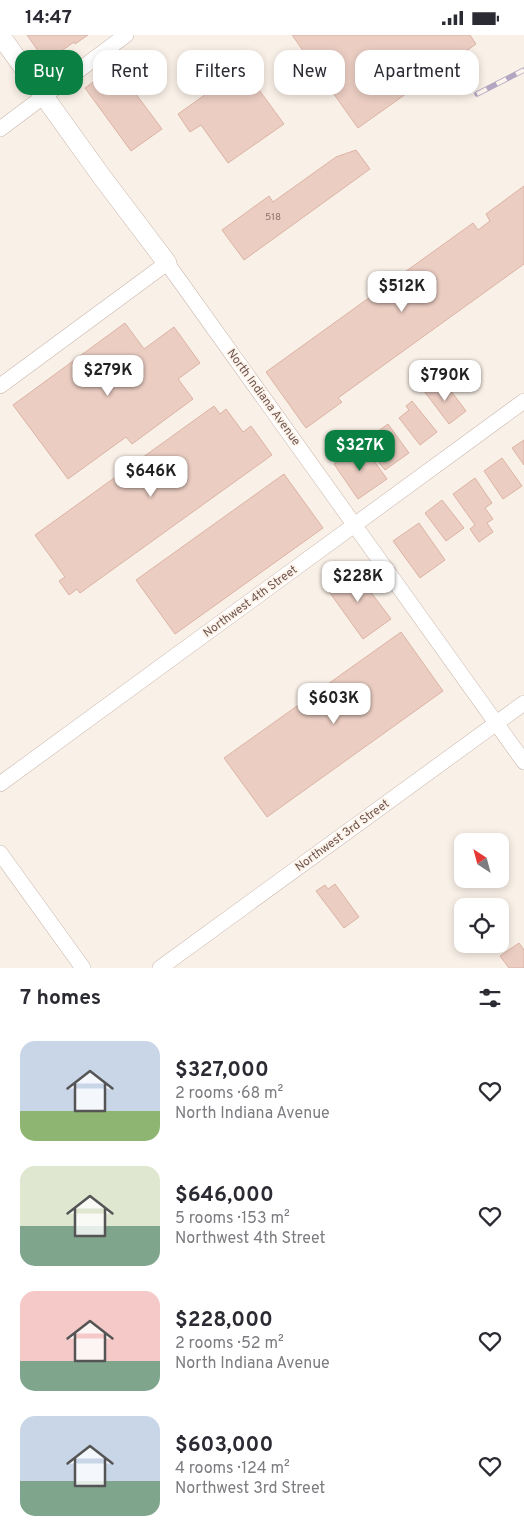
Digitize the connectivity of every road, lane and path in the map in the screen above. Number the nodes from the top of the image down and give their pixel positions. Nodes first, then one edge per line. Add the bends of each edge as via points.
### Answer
1 (0, 35) edge
2 (126, 35) edge
3 (44, 96) junction
4 (0, 129) edge
5 (167, 263) junction
6 (0, 386) edge
7 (524, 401) edge
8 (355, 524) junction
9 (524, 703) edge
10 (496, 723) junction
11 (524, 762) edge
12 (0, 784) edge
13 (0, 853) edge
14 (83, 968) edge
15 (160, 968) edge

1 - 3 street, North Indiana Avenue
2 - 3 street
3 - 4 street
3 - 5 street, North Indiana Avenue
5 - 6 street
5 - 8 street, North Indiana Avenue
7 - 8 street, Northwest 4th Street
8 - 10 street, North Indiana Avenue
8 - 12 street, Northwest 4th Street
9 - 10 street, Northwest 3rd Street
10 - 11 street, North Indiana Avenue
10 - 15 street, Northwest 3rd Street
13 - 14 street

